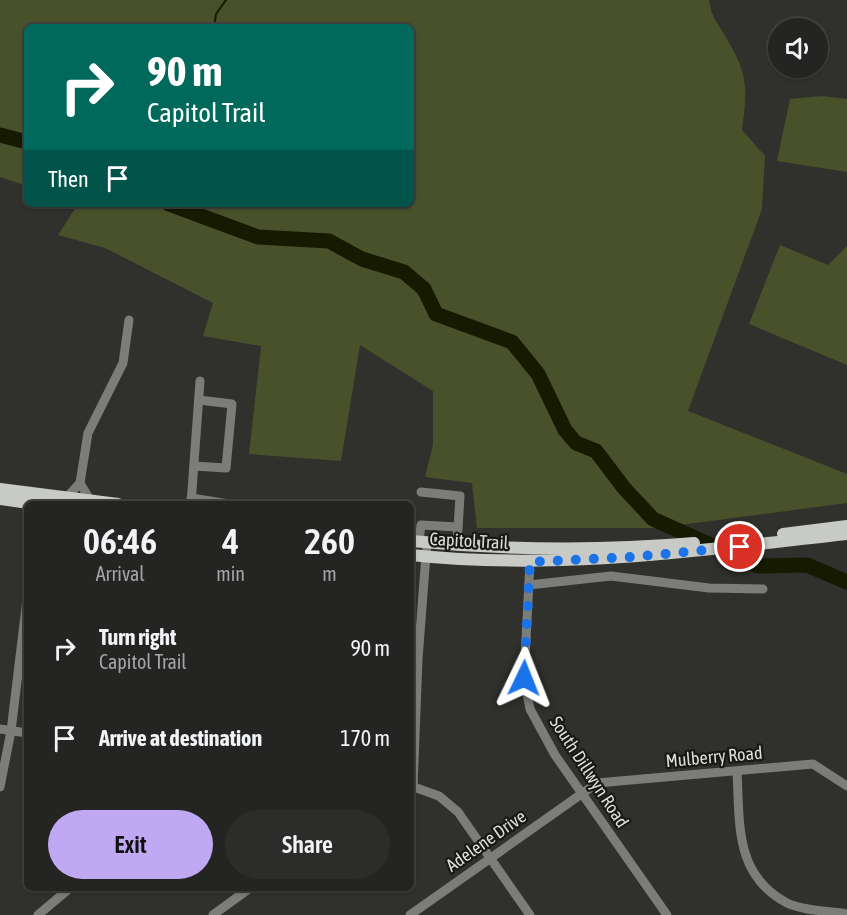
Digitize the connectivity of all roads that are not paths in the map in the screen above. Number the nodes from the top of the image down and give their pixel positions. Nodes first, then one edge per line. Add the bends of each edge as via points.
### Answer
1 (129, 320) dead end
2 (200, 381) dead end
3 (199, 400) junction
4 (194, 466) junction
5 (81, 483) junction
6 (0, 489) edge
7 (421, 492) dead end
8 (67, 497) junction
9 (0, 499) edge
10 (90, 500) junction
11 (97, 501) edge
12 (191, 501) edge
13 (24, 502) edge
14 (458, 527) junction
15 (843, 530) edge
16 (419, 541) edge
17 (457, 544) junction
18 (631, 553) junction
19 (414, 555) edge
20 (426, 557) junction
21 (530, 562) junction
22 (529, 585) junction
23 (763, 589) dead end
24 (24, 622) edge
25 (415, 659) edge
26 (414, 682) edge
27 (0, 729) edge
28 (10, 731) junction
29 (24, 733) edge
30 (737, 772) junction
31 (847, 786) edge
32 (0, 787) edge
33 (414, 788) edge
34 (581, 793) junction
35 (489, 859) junction
36 (66, 891) edge
37 (246, 891) edge
38 (847, 914) edge
39 (38, 915) edge
40 (213, 915) edge
41 (410, 915) edge
42 (530, 915) edge
43 (667, 915) edge

1 - 5 street via 123,363 88,433
2 - 3 street
3 - 4 street
3 - 4 street via 232,404 226,468
4 - 12 street
5 - 8 street
5 - 10 street
6 - 8 main road
7 - 14 street via 460,496
8 - 10 main road
9 - 13 main road
10 - 11 main road
14 - 16 street via 421,525
14 - 17 street
15 - 18 main road, Capitol Trail
16 - 17 main road, Capitol Trail
16 - 20 street
17 - 18 main road, Capitol Trail
18 - 21 main road, Capitol Trail
19 - 20 main road, Capitol Trail
20 - 21 main road, Capitol Trail
20 - 25 street
21 - 22 street, South Dillwyn Road
22 - 23 street via 611,576 709,588
22 - 34 street, South Dillwyn Road via 526,694 544,738
24 - 28 street
25 - 26 street
27 - 28 street
28 - 29 street
28 - 32 street
30 - 31 street, Mulberry Road via 813,764
30 - 34 street, Mulberry Road via 597,783
30 - 38 street via 748,868 788,903
33 - 35 street via 439,796 458,812
34 - 35 street, Adelene Drive
34 - 43 street, South Dillwyn Road
35 - 41 street, Adelene Drive
35 - 42 street
36 - 39 street
37 - 40 street

